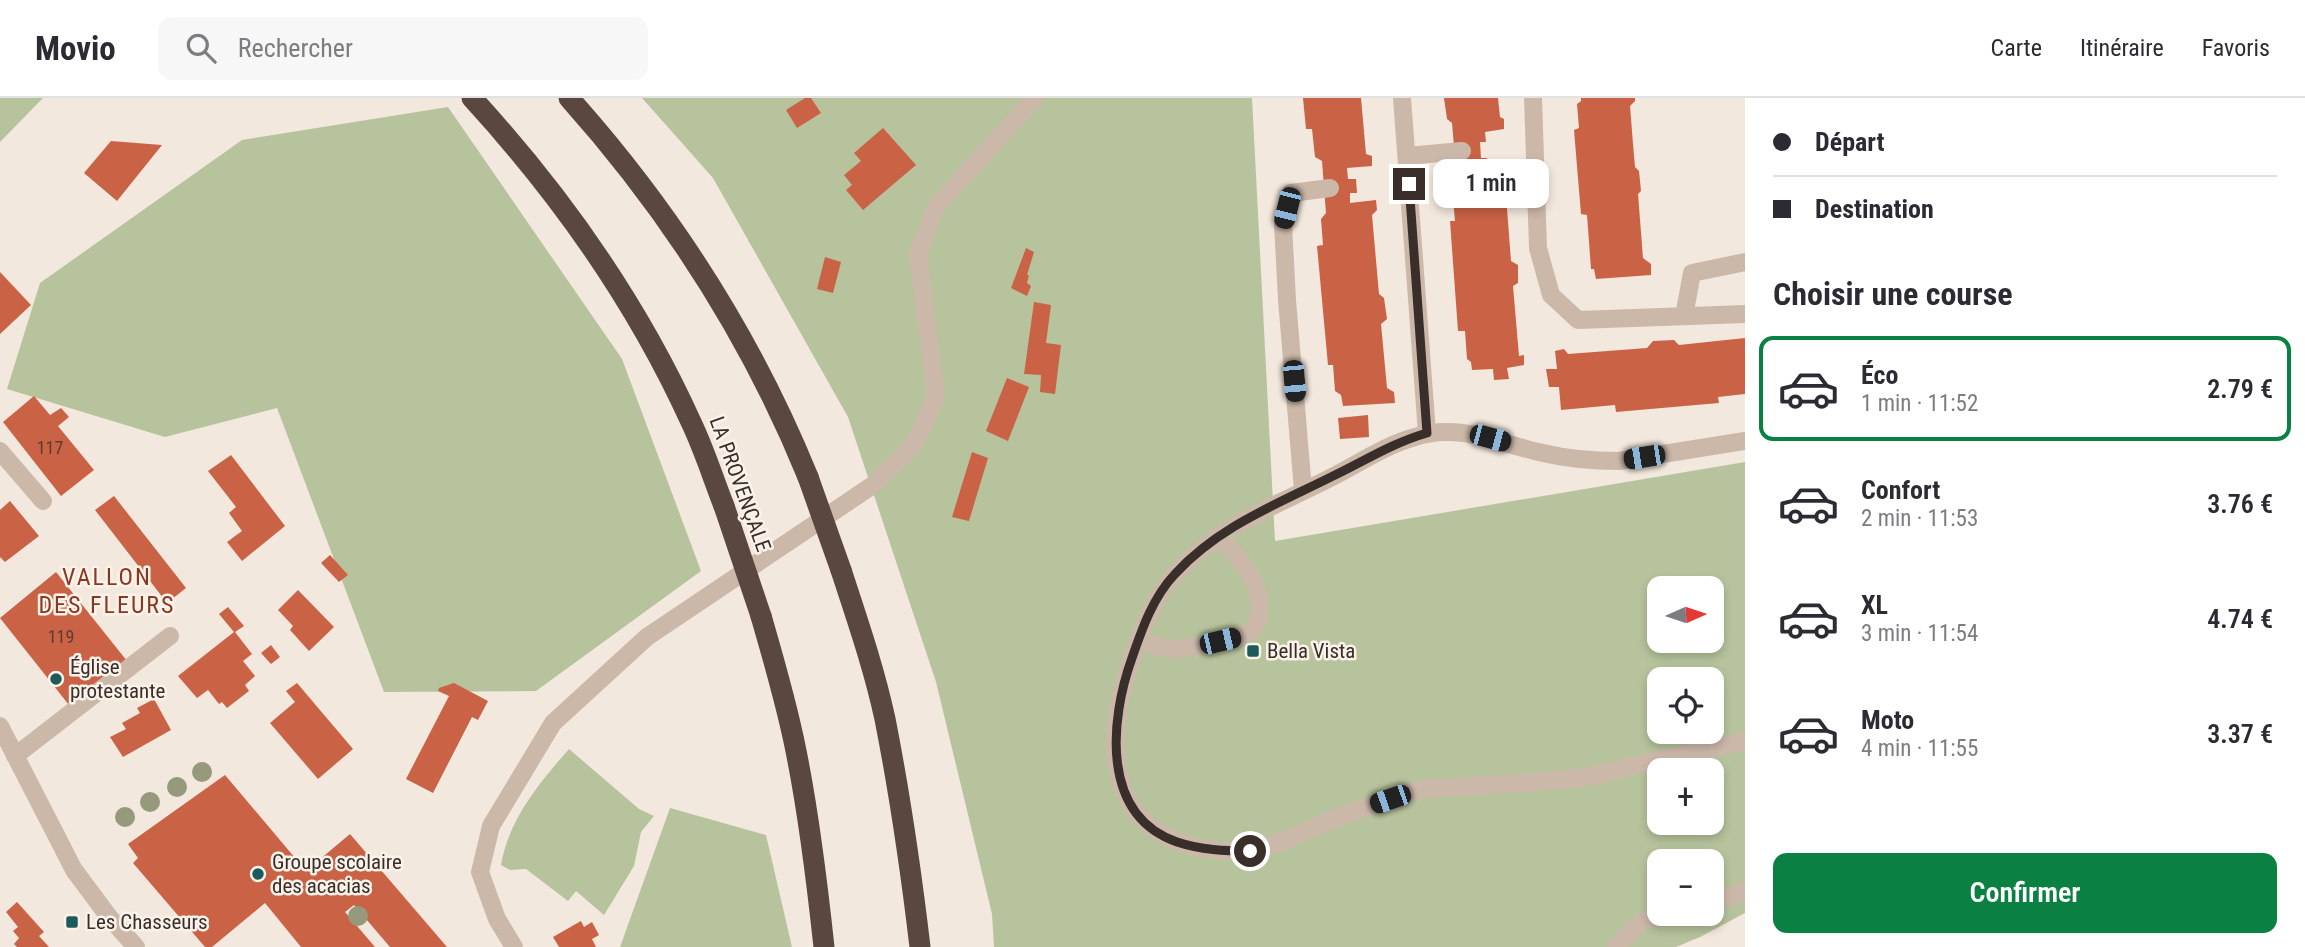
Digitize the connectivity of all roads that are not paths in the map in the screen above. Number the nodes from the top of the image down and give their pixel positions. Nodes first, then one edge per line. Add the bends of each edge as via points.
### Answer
1 (472, 98) edge
2 (569, 98) edge
3 (1035, 98) edge
4 (1402, 98) edge
5 (1532, 98) edge
6 (1462, 151) dead end
7 (1407, 156) junction
8 (1330, 188) dead end
9 (1745, 262) edge
10 (1745, 314) edge
11 (1684, 316) junction
12 (1427, 433) junction
13 (1745, 441) edge
14 (0, 451) edge
15 (1303, 490) junction
16 (43, 501) dead end
17 (1219, 535) junction
18 (170, 636) dead end
19 (1139, 639) junction
20 (0, 726) edge
21 (1745, 741) edge
22 (15, 756) junction
23 (1745, 891) edge
24 (1724, 898) edge
25 (1647, 920) edge
26 (136, 947) edge
27 (514, 947) edge
28 (824, 947) edge
29 (920, 947) edge
30 (1616, 947) edge

1 - 28 highway, LA PROVENÇALE, bridge via 554,195 608,271 692,423 761,616 796,751
2 - 29 highway, bridge via 687,247 744,340 783,416 868,654 908,846
3 - 27 street via 936,206 918,254 936,396 914,445 873,485 647,637 553,723 491,826 480,872 497,919
4 - 7 street
5 - 11 street via 1538,248 1551,295 1578,320
6 - 7 street
7 - 12 street
8 - 15 street via 1291,193 1283,224
9 - 11 street via 1692,273
10 - 11 street
12 - 13 street via 1460,431 1542,453 1597,461
12 - 15 street via 1391,445
14 - 16 street
15 - 17 street
17 - 19 street via 1174,575
17 - 19 street via 1257,587 1259,610 1253,630 1182,650
18 - 22 street
19 - 21 street via 1119,699 1116,728 1116,760 1126,798 1138,816 1157,831 1175,842 1200,848 1250,851 1267,847 1415,790 1583,777
20 - 22 street
22 - 26 street via 74,870
23 - 24 street
25 - 30 street

